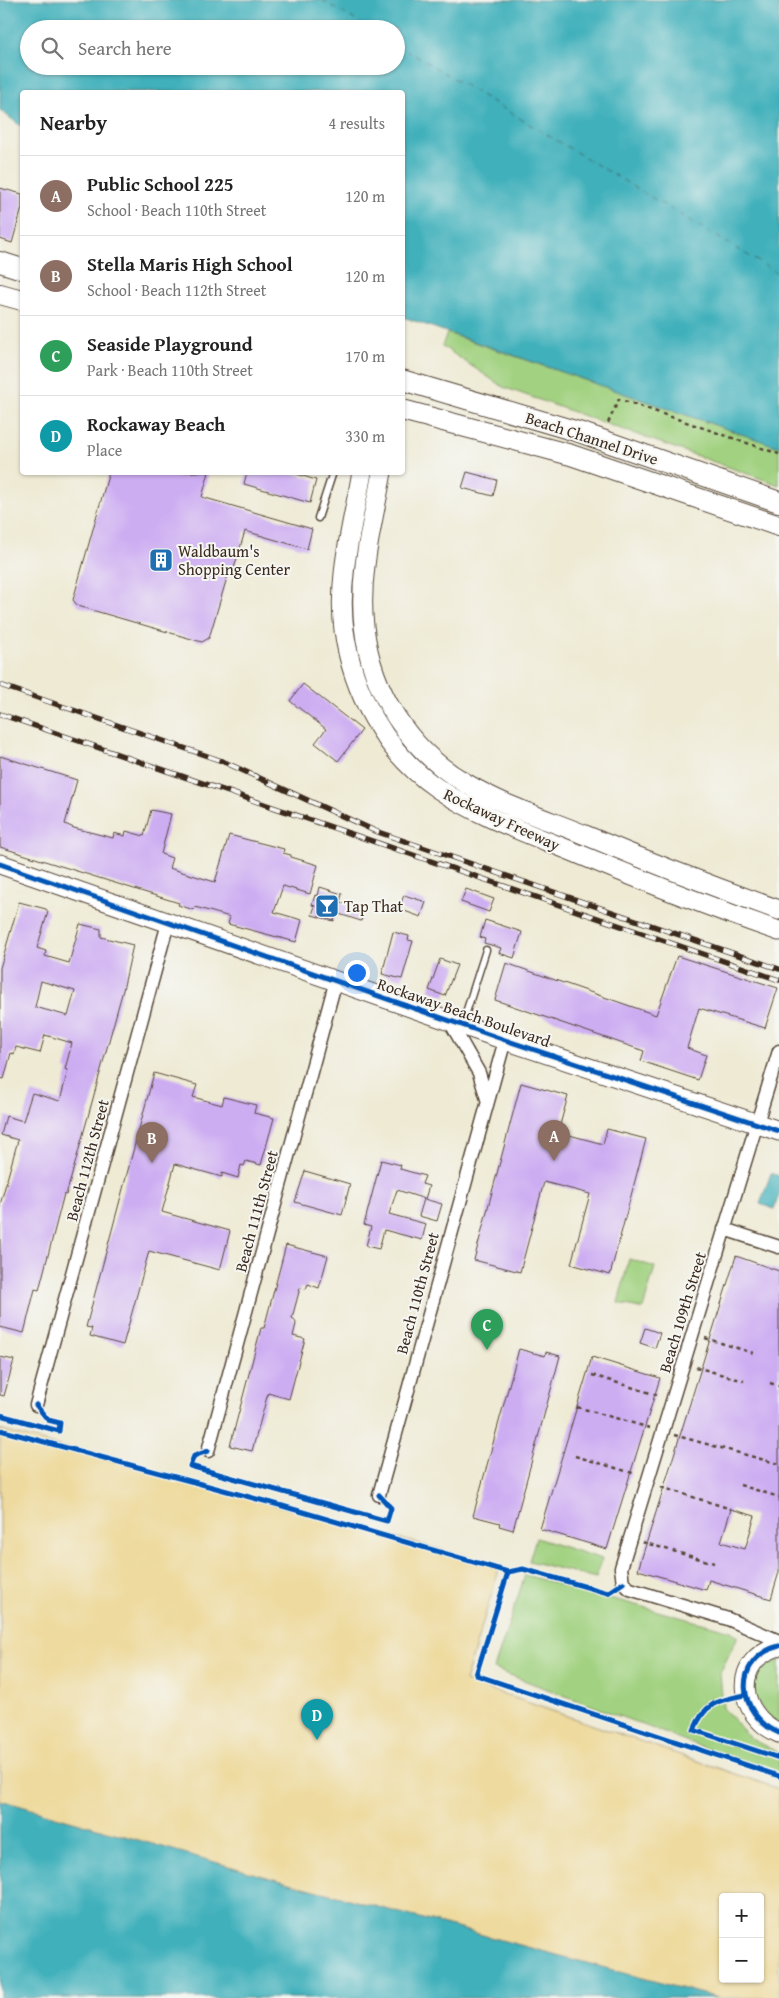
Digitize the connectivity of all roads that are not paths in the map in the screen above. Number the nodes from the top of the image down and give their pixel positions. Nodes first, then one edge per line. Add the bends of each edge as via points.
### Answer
1 (0, 262) edge
2 (20, 268) edge
3 (0, 294) edge
4 (20, 298) edge
5 (405, 381) edge
6 (405, 411) edge
7 (332, 475) edge
8 (361, 475) edge
9 (381, 475) edge
10 (779, 502) edge
11 (318, 518) dead end
12 (779, 526) edge
13 (0, 864) edge
14 (779, 910) edge
15 (168, 923) junction
16 (779, 930) edge
17 (486, 950) dead end
18 (336, 980) junction
19 (456, 1023) junction
20 (505, 1040) junction
21 (779, 1051) edge
22 (487, 1099) junction
23 (756, 1124) junction
24 (779, 1131) edge
25 (724, 1229) junction
26 (779, 1248) edge
27 (36, 1405) dead end
28 (208, 1451) dead end
29 (379, 1495) dead end
30 (779, 1640) edge
31 (779, 1646) edge
32 (779, 1733) edge

1 - 2 main road
3 - 4 main road
5 - 10 main road, Beach Channel Drive via 601,440
6 - 12 main road, Beach Channel Drive via 571,455
7 - 11 lane
8 - 16 street, Rockaway Freeway via 344,576 344,628 351,664 367,707 382,733 403,758 435,787 474,810 645,881
9 - 14 street, Rockaway Freeway via 364,579 364,625 370,662 379,685 398,721 414,741 435,762 474,788 678,873
13 - 15 street, Rockaway Beach Boulevard
15 - 18 street, Rockaway Beach Boulevard
15 - 27 street, Beach 112th Street
17 - 19 lane
18 - 19 street, Rockaway Beach Boulevard
18 - 28 street, Beach 111th Street
19 - 20 street, Rockaway Beach Boulevard
19 - 22 street
20 - 22 street, Beach 110th Street
20 - 23 street, Rockaway Beach Boulevard
21 - 23 street, Beach 109th Street
22 - 29 street, Beach 110th Street
23 - 24 street, Rockaway Beach Boulevard
23 - 25 street, Beach 109th Street
25 - 26 street
25 - 30 street, Beach 109th Street via 629,1538 621,1568 623,1583 633,1590 728,1619
31 - 32 street via 755,1660 745,1688 751,1711 762,1723

